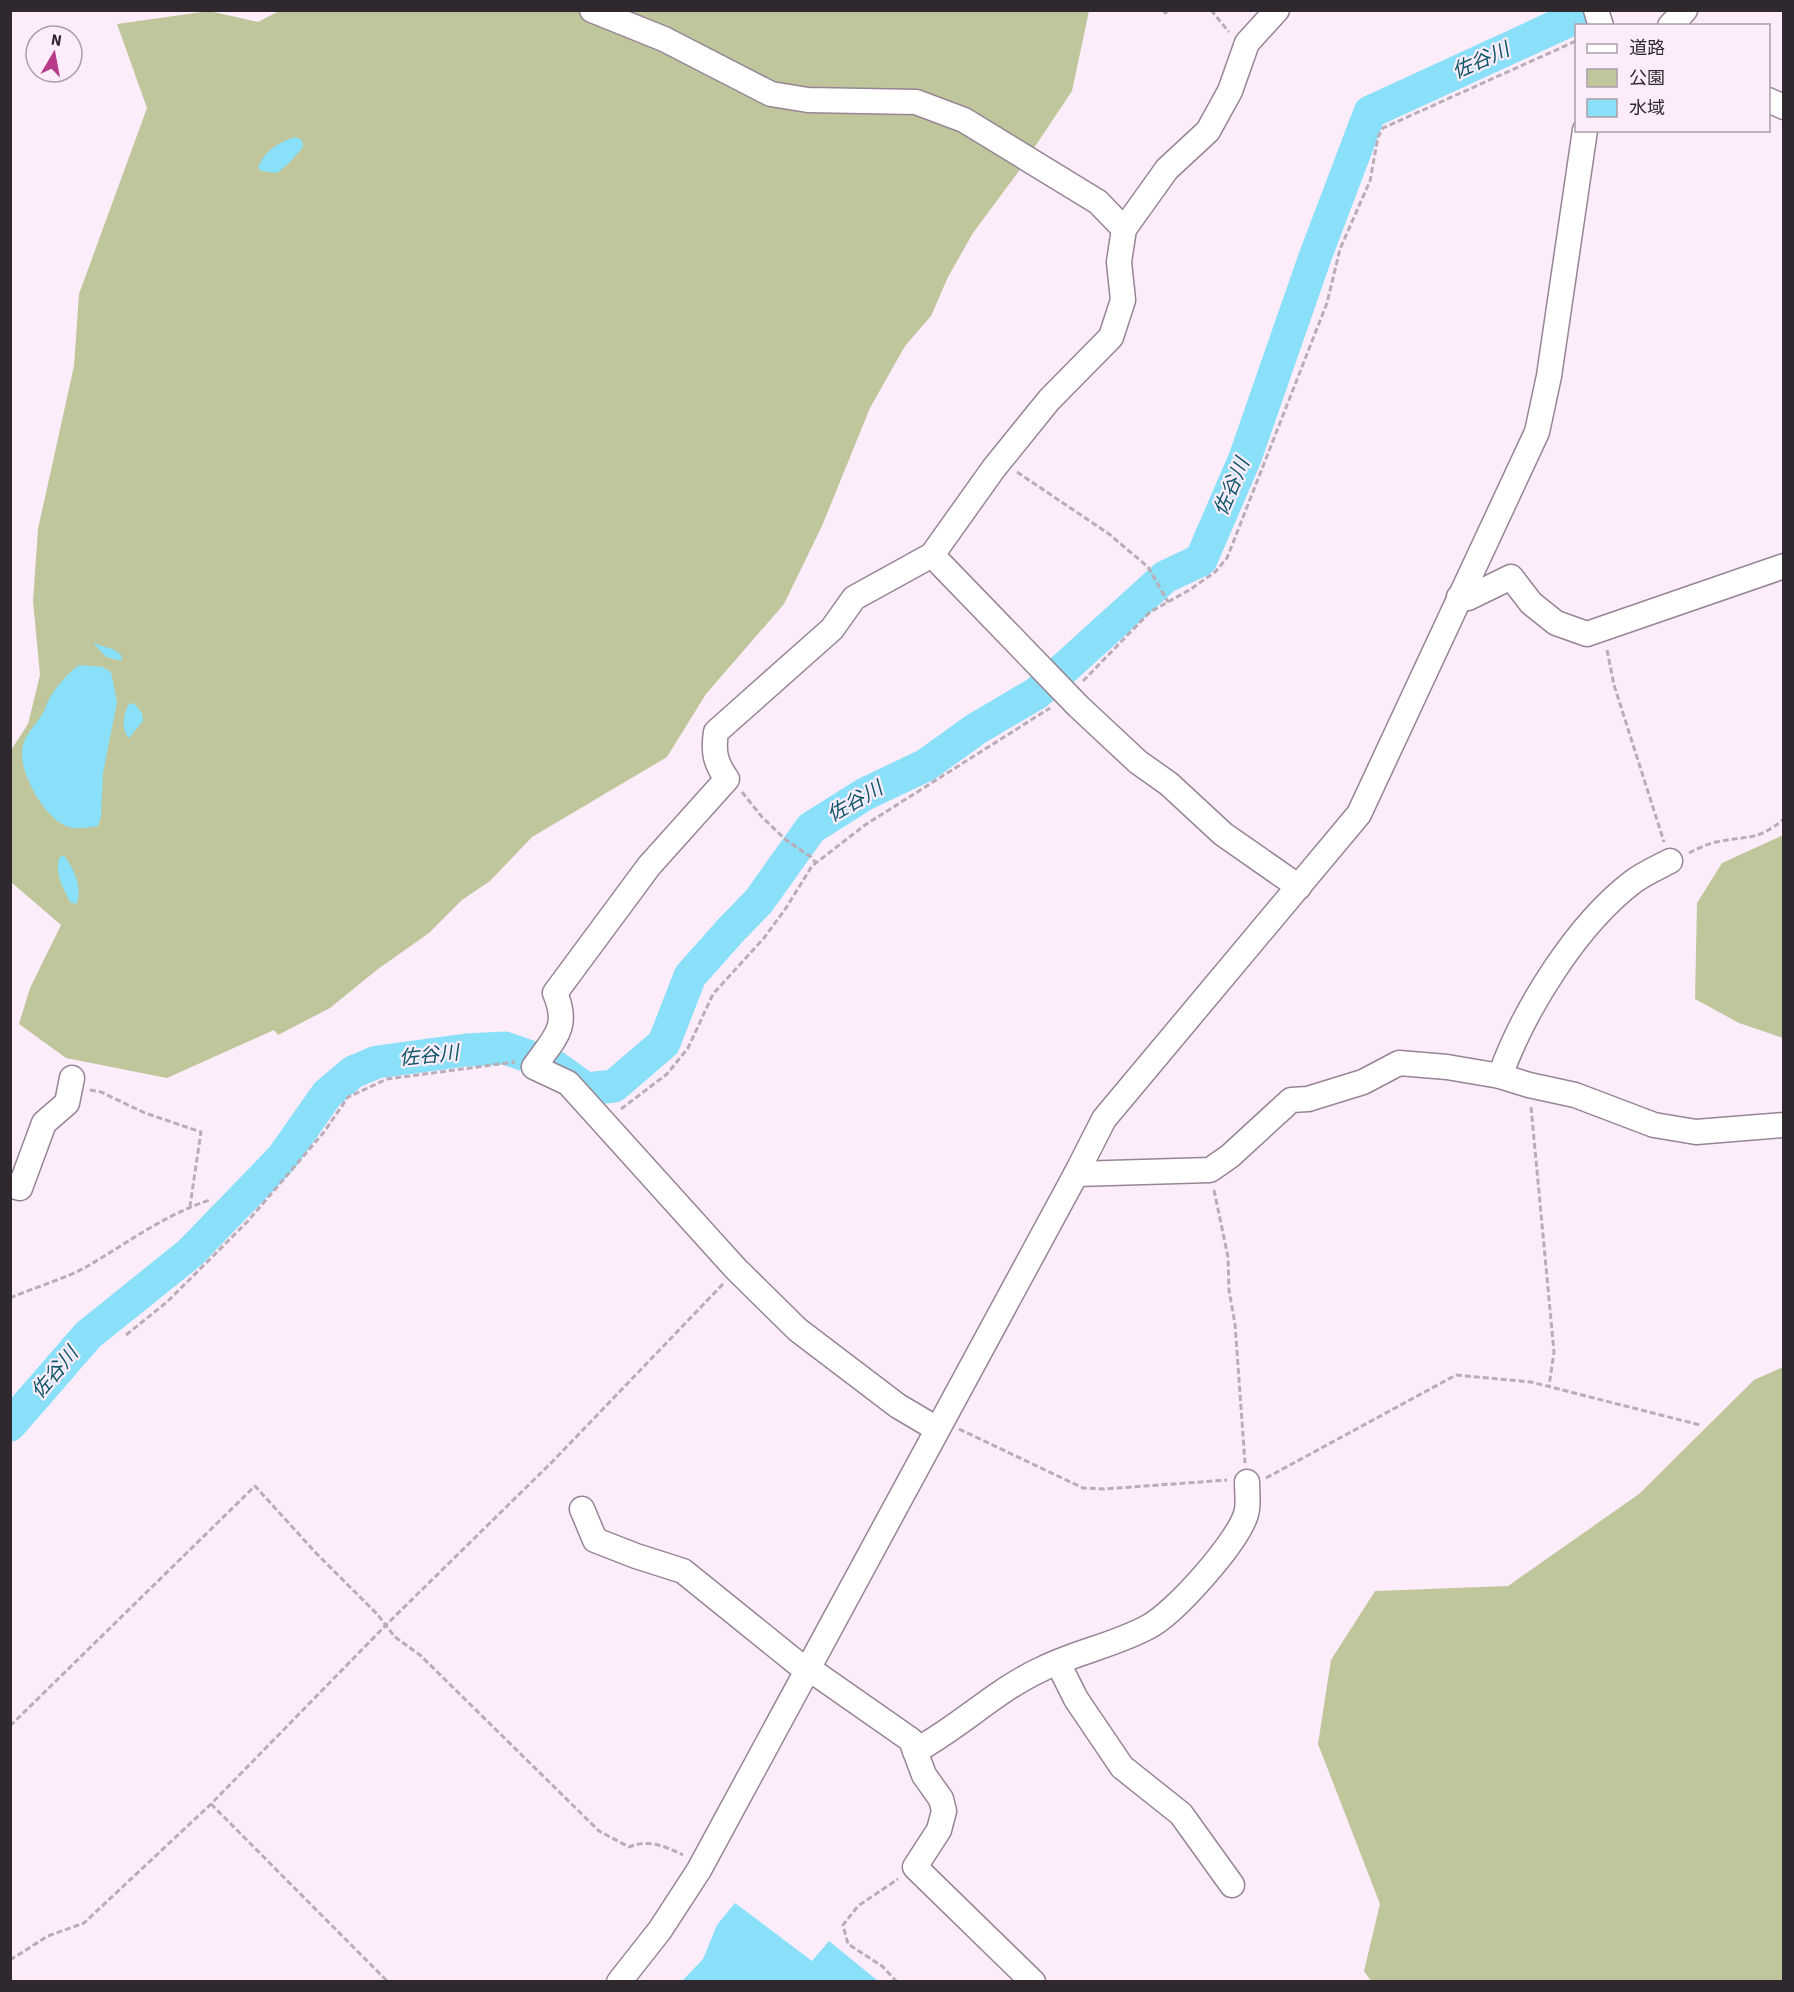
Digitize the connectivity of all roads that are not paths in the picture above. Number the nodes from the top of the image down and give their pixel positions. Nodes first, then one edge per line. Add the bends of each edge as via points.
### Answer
1 (592, 10) edge
2 (1277, 10) edge
3 (1685, 10) edge
4 (1672, 24) edge
5 (1770, 101) edge
6 (1784, 107) edge
7 (1585, 132) edge
8 (1124, 229) junction
9 (932, 555) junction
10 (1784, 566) edge
11 (1459, 597) junction
12 (1670, 861) road end
13 (1299, 887) junction
14 (1500, 1076) junction
15 (71, 1082) road end
16 (1784, 1125) edge
17 (1076, 1174) junction
18 (10, 1185) edge
19 (939, 1425) junction
20 (1247, 1482) road end
21 (582, 1509) dead end
22 (1058, 1663) junction
23 (808, 1668) junction
24 (915, 1750) junction
25 (1232, 1885) dead end
26 (619, 1982) edge
27 (1033, 1982) edge

1 - 8 street via 664,39 771,94 808,100 916,102 964,120 1098,202
2 - 8 street via 1247,43 1230,92 1208,131 1167,169
3 - 4 street
5 - 6 street
7 - 11 street via 1549,376 1537,432
8 - 9 street via 1119,262 1123,300 1111,336 1049,400
9 - 13 street via 1138,762 1169,784 1223,834
9 - 19 street via 854,598 832,629 716,732 718,767 727,778 649,866 555,993 562,1009 561,1027 534,1067 568,1083 736,1269 798,1330 898,1406
10 - 11 street via 1587,634 1556,623 1531,603 1511,577 1468,598
11 - 13 street via 1359,814
12 - 14 street via 1635,881 1603,909 1566,953 1534,1002
13 - 17 street via 1104,1119
14 - 16 street via 1575,1095 1654,1125 1696,1132
14 - 17 street via 1399,1063 1363,1082 1308,1099 1291,1100 1210,1170
15 - 18 street via 67,1103 44,1123 20,1188
17 - 19 street
19 - 23 street
20 - 22 street via 1247,1512 1238,1534 1190,1592 1150,1627
21 - 23 street via 595,1540 683,1571
22 - 24 street via 1000,1693 937,1739
22 - 25 street via 1076,1699 1122,1767 1181,1814
23 - 24 street via 911,1740
23 - 26 street via 702,1865 660,1930
24 - 27 street via 944,1811 939,1830 915,1867

